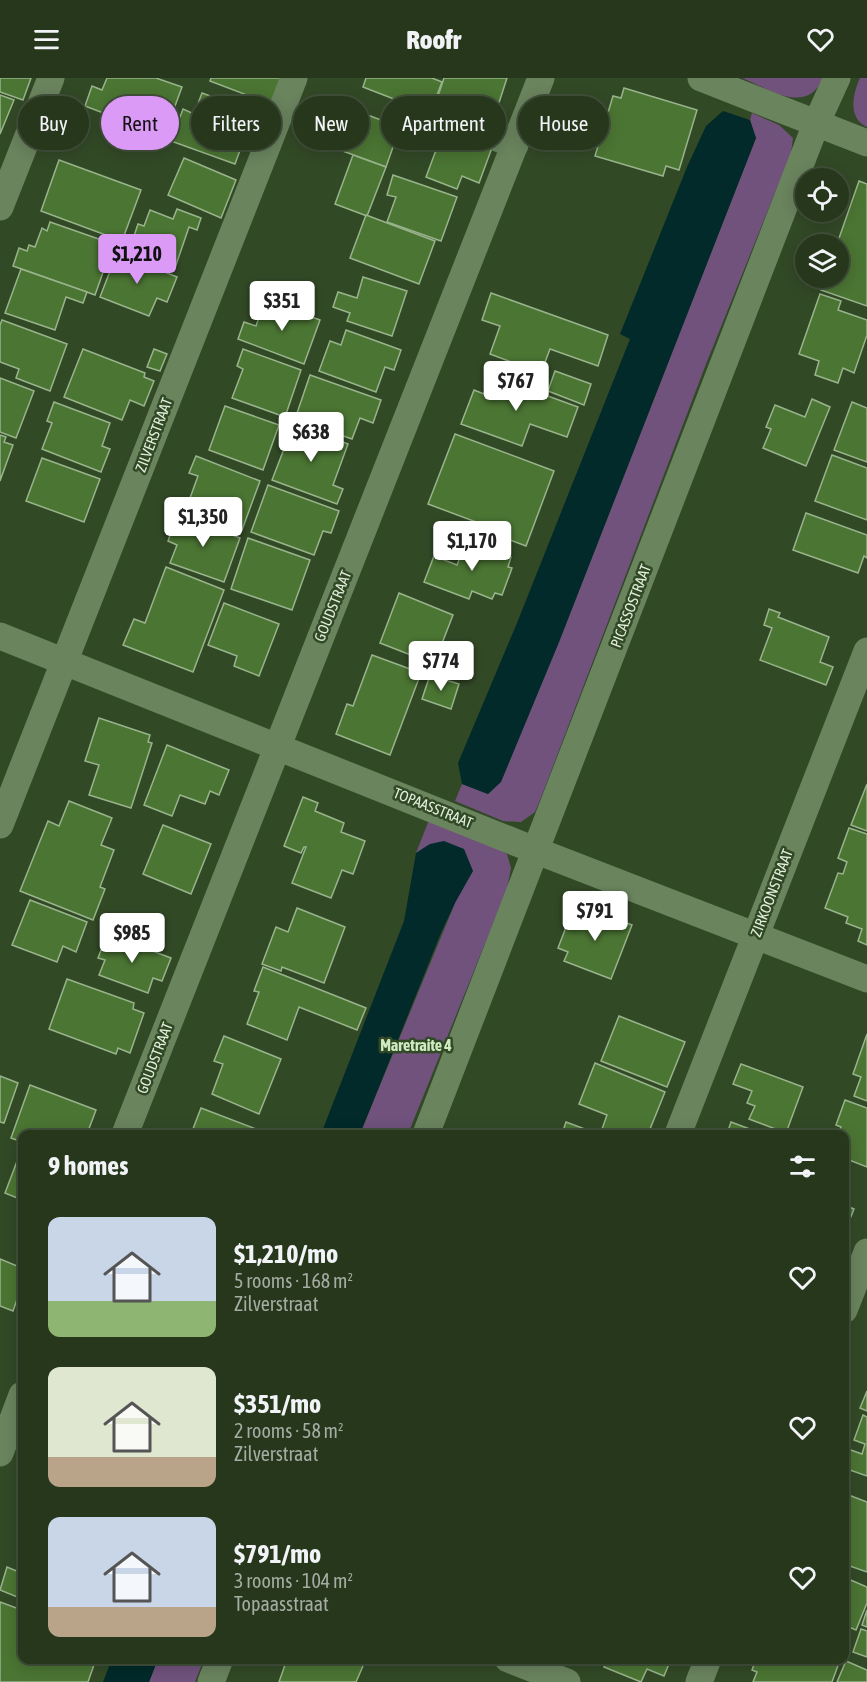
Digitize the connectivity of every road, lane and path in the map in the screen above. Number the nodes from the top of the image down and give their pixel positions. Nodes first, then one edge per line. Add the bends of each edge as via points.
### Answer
1 (51, 78) edge
2 (294, 78) edge
3 (541, 78) edge
4 (701, 78) edge
5 (837, 78) edge
6 (816, 124) junction
7 (506, 142) edge
8 (867, 143) edge
9 (515, 145) junction
10 (0, 207) edge
11 (0, 636) edge
12 (867, 651) edge
13 (65, 662) junction
14 (278, 746) junction
15 (0, 825) edge
16 (537, 851) junction
17 (756, 935) junction
18 (867, 979) edge
19 (127, 1130) edge
20 (428, 1130) edge
21 (680, 1130) edge
22 (867, 1252) edge
23 (849, 1297) edge
24 (18, 1406) edge
25 (0, 1453) edge
26 (218, 1664) edge
27 (521, 1664) edge
28 (706, 1664) edge
29 (211, 1682) edge
30 (567, 1682) edge
31 (699, 1682) edge

1 - 10 street
2 - 13 street, ZILVERSTRAAT
3 - 9 street, GOUDSTRAAT
4 - 6 street
5 - 6 street, PICASSOSTRAAT
6 - 8 street
6 - 16 street, PICASSOSTRAAT
7 - 9 street
9 - 14 street, GOUDSTRAAT
11 - 13 street, TOPAASSTRAAT
12 - 17 street, ZIRKOONSTRAAT
13 - 14 street, TOPAASSTRAAT
13 - 15 street, ZILVERSTRAAT
14 - 16 street, TOPAASSTRAAT
14 - 19 street, GOUDSTRAAT
16 - 17 street, TOPAASSTRAAT
16 - 20 street, PICASSOSTRAAT
17 - 18 street, TOPAASSTRAAT
17 - 21 street, ZIRKOONSTRAAT
22 - 23 street
24 - 25 street
26 - 29 street
27 - 30 street
28 - 31 street

